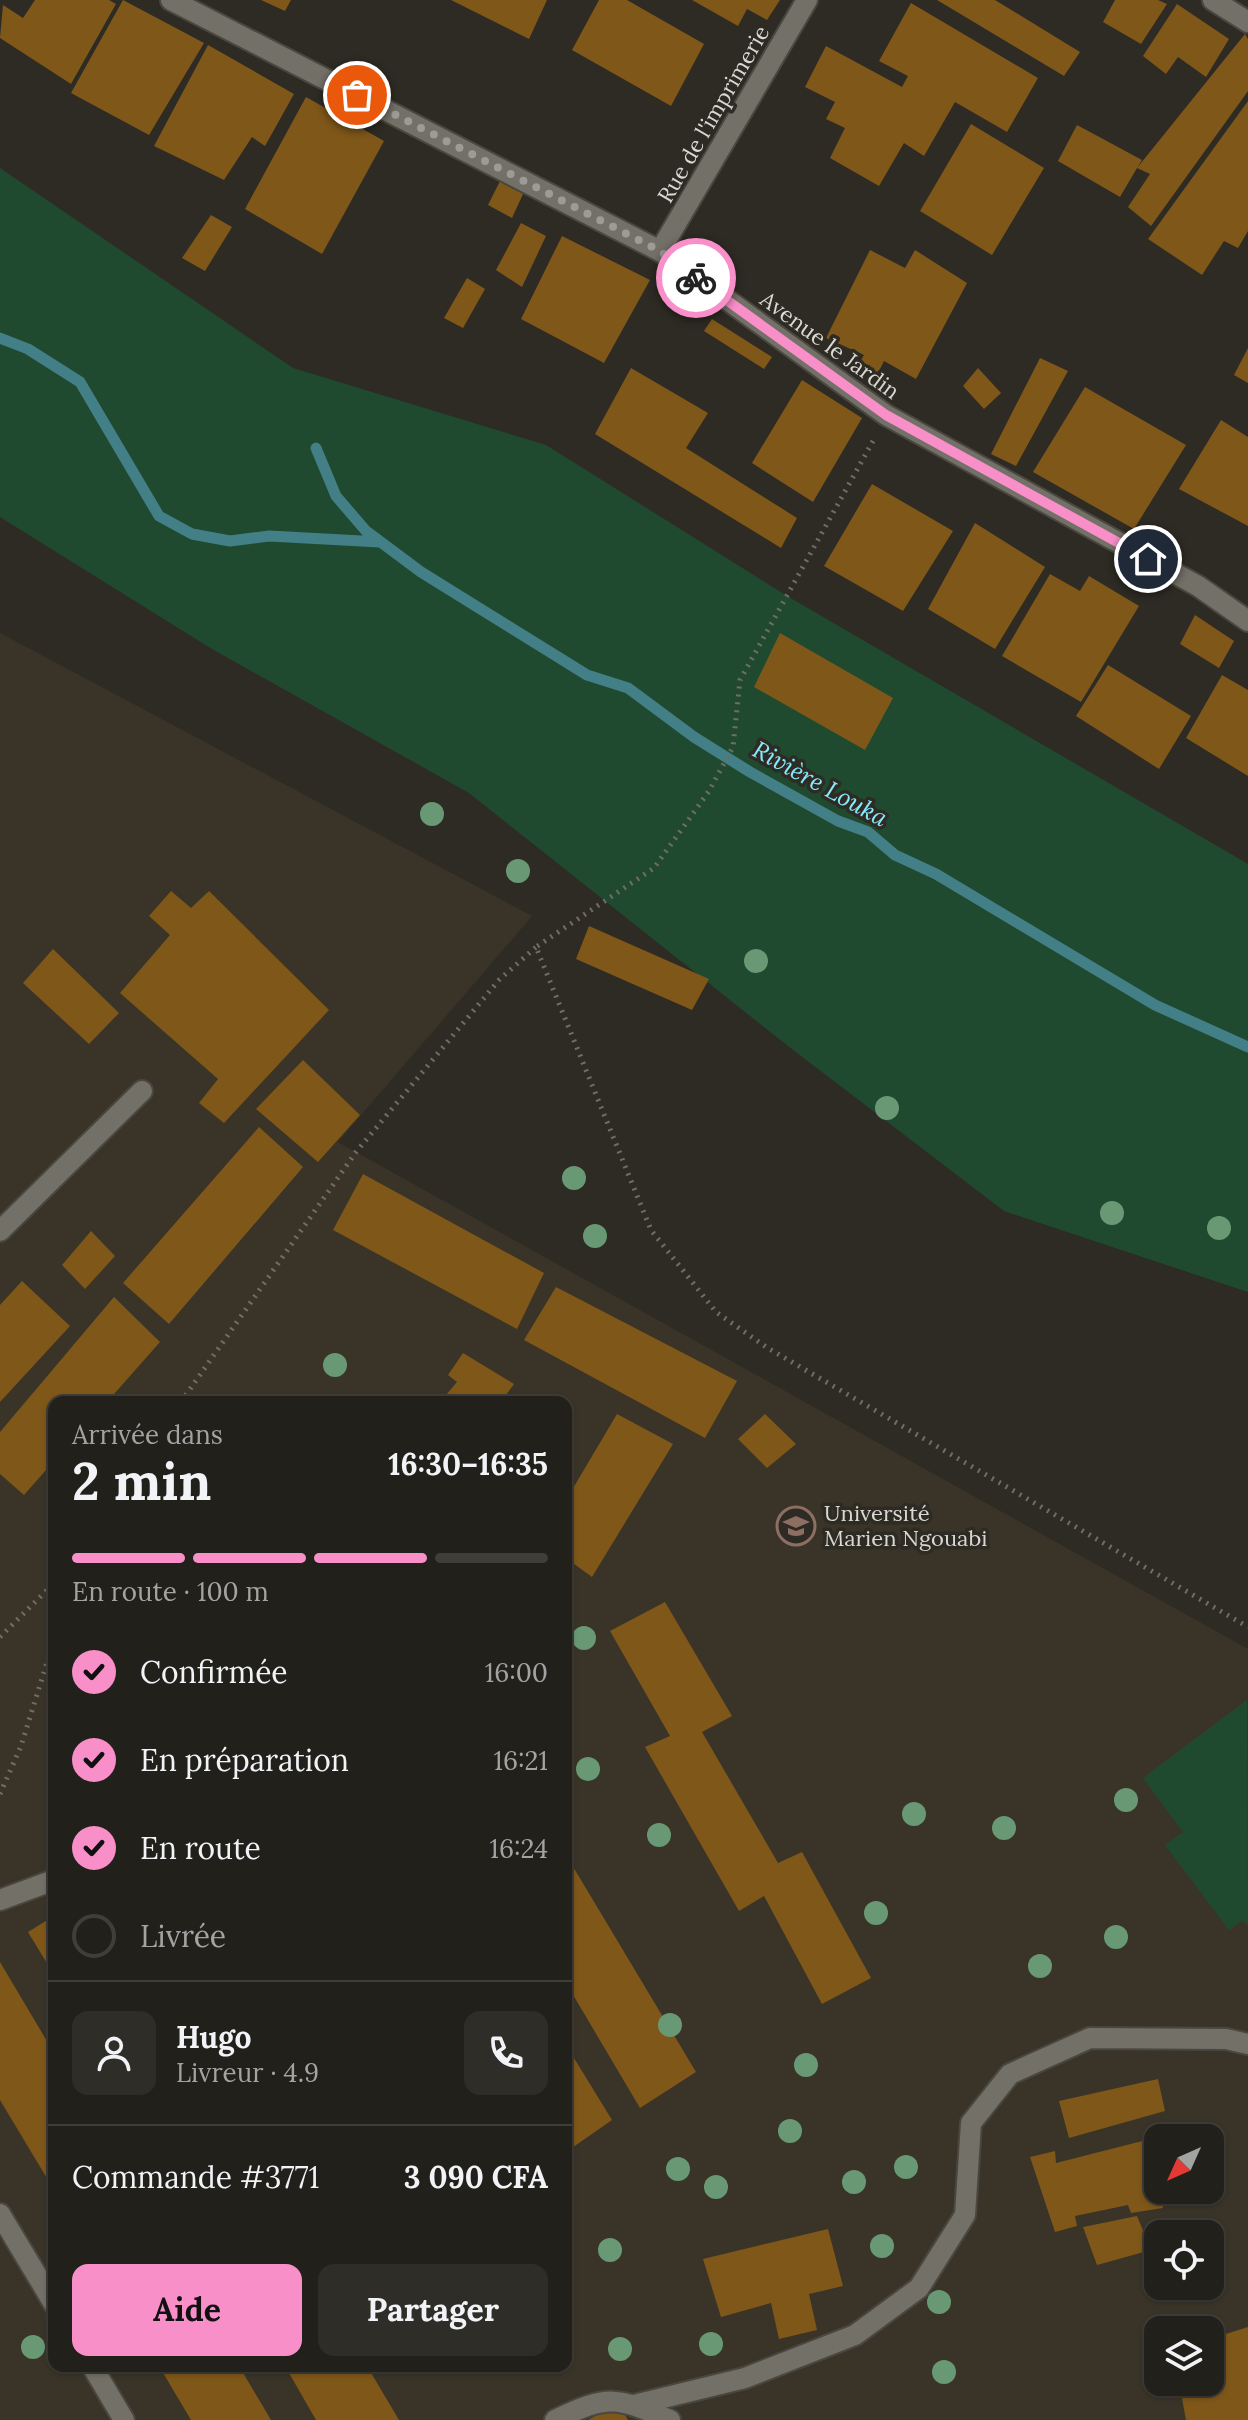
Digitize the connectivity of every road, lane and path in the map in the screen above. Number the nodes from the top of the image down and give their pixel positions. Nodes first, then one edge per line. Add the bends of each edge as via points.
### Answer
1 (171, 0) edge
2 (807, 0) edge
3 (1213, 0) edge
4 (1248, 22) edge
5 (660, 251) junction
6 (886, 415) junction
7 (1248, 621) edge
8 (536, 947) junction
9 (142, 1091) dead end
10 (0, 1231) edge
11 (185, 1396) edge
12 (48, 1589) edge
13 (1248, 1627) edge
14 (0, 1637) edge
15 (48, 1659) edge
16 (0, 1794) edge
17 (48, 1882) edge
18 (0, 1900) edge
19 (1248, 2044) edge
20 (0, 2214) edge
21 (48, 2294) edge
22 (96, 2372) edge
23 (634, 2405) junction
24 (124, 2420) edge
25 (555, 2420) edge
26 (670, 2420) edge

1 - 5 street, Avenue le Jardin
2 - 5 street, Rue de l'imprimerie
3 - 4 street
5 - 6 street, Avenue le Jardin
6 - 7 street, Avenue le Jardin via 1198,586
6 - 8 path via 740,680 733,747 709,791 654,868
8 - 11 path via 499,980 356,1152
8 - 13 path via 651,1230 716,1312 766,1347
9 - 10 street
12 - 14 path
15 - 16 path
17 - 18 street
19 - 23 street via 1226,2039 1090,2038 1010,2074 971,2123 965,2215 919,2288 855,2335 745,2378
20 - 21 street
22 - 24 street
23 - 25 street via 613,2399
23 - 26 street

